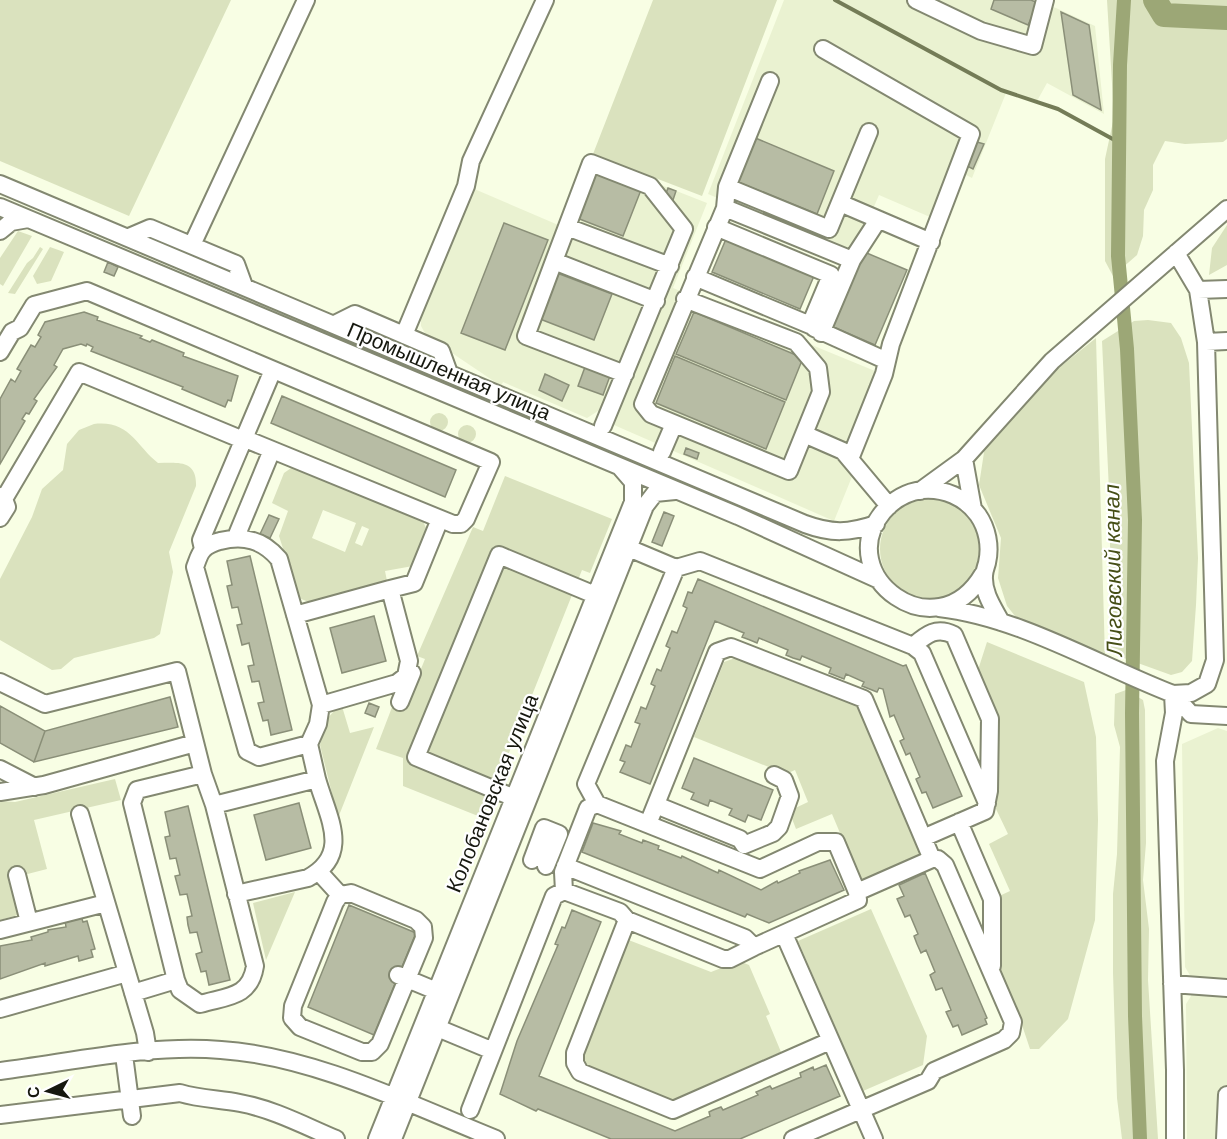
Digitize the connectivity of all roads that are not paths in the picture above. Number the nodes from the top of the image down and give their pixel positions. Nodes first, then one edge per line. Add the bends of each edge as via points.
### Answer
1 (306, 0) edge
2 (545, 0) edge
3 (916, 0) edge
4 (1046, 0) edge
5 (823, 49) dead end
6 (770, 81) dead end
7 (870, 132) dead end
8 (0, 184) edge
9 (727, 187) junction
10 (840, 203) junction
11 (0, 207) edge
12 (725, 208) junction
13 (1227, 209) edge
14 (28, 219) junction
15 (878, 220) junction
16 (567, 227) junction
17 (716, 227) junction
18 (0, 229) edge
19 (129, 237) junction
20 (931, 242) junction
21 (192, 245) junction
22 (1176, 253) junction
23 (852, 260) junction
24 (554, 261) junction
25 (670, 266) junction
26 (695, 277) junction
27 (244, 286) junction
28 (1198, 290) junction
29 (1227, 290) edge
30 (685, 299) junction
31 (656, 301) junction
32 (334, 324) junction
33 (6, 329) edge
34 (816, 329) junction
35 (404, 335) junction
36 (1227, 341) edge
37 (1206, 342) junction
38 (0, 352) edge
39 (887, 361) junction
40 (273, 370) junction
41 (449, 373) junction
42 (625, 374) junction
43 (674, 424) junction
44 (598, 430) junction
45 (804, 434) junction
46 (243, 439) junction
47 (272, 450) junction
48 (662, 452) junction
49 (850, 459) junction
50 (963, 459) junction
51 (619, 466) junction
52 (685, 473) junction
53 (679, 491) junction
54 (920, 491) junction
55 (2, 497) edge
56 (890, 506) junction
57 (973, 509) junction
58 (0, 518) edge
59 (440, 519) junction
60 (876, 524) junction
61 (236, 537) junction
62 (623, 546) junction
63 (203, 549) junction
64 (676, 568) junction
65 (983, 574) junction
66 (879, 580) junction
67 (390, 589) junction
68 (602, 598) junction
69 (939, 608) junction
70 (295, 615) junction
71 (1220, 620) edge
72 (1001, 622) junction
73 (912, 646) junction
74 (417, 661) dead end
75 (408, 677) junction
76 (0, 682) edge
77 (1173, 694) junction
78 (400, 702) dead end
79 (321, 705) junction
80 (1227, 716) edge
81 (195, 743) junction
82 (309, 744) junction
83 (0, 769) edge
84 (203, 774) junction
85 (774, 775) dead end
86 (317, 779) junction
87 (35, 787) junction
88 (0, 792) edge
89 (521, 800) junction
90 (597, 804) junction
91 (214, 805) junction
92 (656, 805) junction
93 (987, 812) junction
94 (80, 814) dead end
95 (959, 822) junction
96 (648, 824) junction
97 (923, 838) junction
98 (502, 848) junction
99 (743, 853) junction
100 (932, 859) junction
101 (564, 869) junction
102 (319, 872) junction
103 (17, 875) dead end
104 (564, 891) junction
105 (857, 892) junction
106 (236, 894) junction
107 (340, 895) junction
108 (106, 903) junction
109 (627, 920) junction
110 (29, 922) junction
111 (0, 930) edge
112 (784, 934) junction
113 (754, 946) junction
114 (127, 973) junction
115 (992, 973) junction
116 (403, 977) junction
117 (176, 980) junction
118 (1172, 984) junction
119 (1227, 988) edge
120 (133, 993) junction
121 (443, 994) junction
122 (0, 1009) edge
123 (431, 1025) junction
124 (830, 1041) junction
125 (493, 1051) junction
126 (148, 1052) junction
127 (124, 1055) junction
128 (0, 1071) edge
129 (1227, 1095) edge
130 (130, 1099) junction
131 (400, 1101) junction
132 (470, 1110) dead end
133 (859, 1110) junction
134 (0, 1115) edge
135 (132, 1116) dead end
136 (336, 1139) edge
137 (377, 1139) edge
138 (393, 1139) edge
139 (496, 1139) edge
140 (793, 1139) edge
141 (874, 1139) edge
142 (1175, 1139) edge
143 (1225, 1139) edge

1 - 21 street
2 - 35 street via 471,161 466,186
3 - 4 street via 981,30 1033,46
5 - 20 street via 972,134
6 - 9 street
7 - 10 street
8 - 19 street, Промышленная улица
9 - 10 street via 830,229
9 - 12 street
10 - 15 street
11 - 14 street, Промышленная улица
12 - 17 street
12 - 23 street
13 - 22 street
14 - 18 street
14 - 51 street, Промышленная улица
15 - 20 street
15 - 23 street
16 - 24 street
16 - 25 street
16 - 25 street via 591,163 650,186 684,229
17 - 26 street
17 - 34 street via 831,275
19 - 21 street via 150,228
19 - 27 street, Промышленная улица
20 - 39 street
21 - 27 street via 236,264
22 - 28 street
22 - 50 street via 1026,387
23 - 34 street
24 - 31 street
24 - 42 street via 526,336
25 - 31 street
26 - 30 street
26 - 34 street
27 - 32 street, Промышленная улица
28 - 29 street
28 - 37 street
30 - 43 street via 643,404 651,414
30 - 45 street via 796,342 818,368 821,392
31 - 42 street
32 - 35 street via 355,314
32 - 41 street, Промышленная улица
33 - 38 street
33 - 40 street via 20,328 34,305 87,291
34 - 39 street
35 - 41 street via 441,351
36 - 37 street
37 - 71 street
39 - 49 street
40 - 46 street
40 - 59 street via 491,462 466,519 461,524
41 - 44 street, Промышленная улица
42 - 44 street
43 - 45 street via 789,471
43 - 48 street
44 - 48 street
44 - 52 street, Промышленная улица
45 - 49 street via 843,451
46 - 47 street
46 - 55 street via 79,372
46 - 63 street via 201,540
47 - 59 street
47 - 61 street
48 - 52 street via 673,456
49 - 56 street
50 - 54 street
50 - 57 street
51 - 53 street, Промышленная улица
51 - 62 street, Колобановская улица via 630,477 634,491
52 - 60 street, Промышленная улица via 824,531 843,533
53 - 62 street, Колобановская улица via 664,490 650,497
53 - 66 street, Промышленная улица
54 - 56 street
54 - 57 street via 954,495
55 - 58 street via 7,507
56 - 60 street
57 - 65 street via 988,540
59 - 67 street via 414,583
60 - 66 street via 871,558
61 - 63 street
61 - 70 street via 269,547 279,559
62 - 64 street
62 - 68 street, Колобановская улица
63 - 82 street via 195,567 247,751 259,757
64 - 73 street via 700,561
64 - 90 street via 586,784
65 - 69 street via 960,600
65 - 72 street via 987,597
66 - 69 street via 905,603
67 - 70 street
67 - 75 street via 409,661
68 - 89 street, Колобановская улица
68 - 89 street via 499,555 416,756
69 - 72 street via 969,611
70 - 79 street
71 - 77 street via 1211,678 1200,690
72 - 77 street
73 - 93 street via 927,661
73 - 93 street via 931,632 954,635 990,719
74 - 75 street
75 - 78 street
75 - 79 street
76 - 81 street via 45,704 177,671
77 - 80 street via 1191,714
77 - 118 street via 1174,713 1165,761
79 - 82 street
81 - 84 street
81 - 87 street
82 - 86 street
83 - 87 street
84 - 91 street
84 - 117 street via 137,790 132,803
85 - 99 street via 784,780 790,796 779,827
86 - 91 street
86 - 102 street via 334,839 330,862
87 - 88 street
89 - 98 street, Колобановская улица
90 - 96 street
90 - 101 street via 588,808
91 - 106 street
92 - 96 street
92 - 97 street via 717,652 731,647 864,699
92 - 99 street via 740,839
93 - 95 street
94 - 108 street
95 - 97 street
95 - 115 street via 992,899
96 - 99 street
97 - 100 street
98 - 101 street
98 - 121 street, Колобановская улица
99 - 105 street via 760,869 818,842 836,843
100 - 105 street
100 - 115 street via 945,865
101 - 104 street
101 - 113 street via 745,938
102 - 106 street
102 - 107 street
103 - 110 street
104 - 109 street via 620,912
104 - 125 street via 555,896
105 - 112 street via 858,900 851,905
106 - 117 street via 255,966 253,979 244,992 200,1004 180,990
107 - 116 street via 351,893 416,920 423,927 424,938
107 - 116 street via 293,1006 292,1018 300,1027 362,1052 372,1052 380,1044
108 - 110 street
108 - 114 street
109 - 113 street via 723,958 730,959
109 - 124 street via 574,1053 574,1063 580,1072 674,1110
110 - 111 street
112 - 113 street
112 - 124 street
114 - 120 street
114 - 122 street
115 - 133 street via 1012,1022 1011,1033 1004,1040 934,1071 928,1081
116 - 121 street
117 - 120 street
118 - 119 street
118 - 142 street
120 - 126 street
121 - 123 street, Колобановская улица
123 - 125 street
123 - 131 street, Колобановская улица
124 - 133 street
125 - 132 street
126 - 127 street
126 - 131 street via 222,1050 272,1058 306,1066
127 - 128 street
127 - 130 street
129 - 143 street
130 - 134 street
130 - 135 street
130 - 136 street via 180,1093 201,1100 240,1103
131 - 137 street, Колобановская улица
131 - 138 street, Колобановская улица
131 - 139 street
133 - 140 street
133 - 141 street

